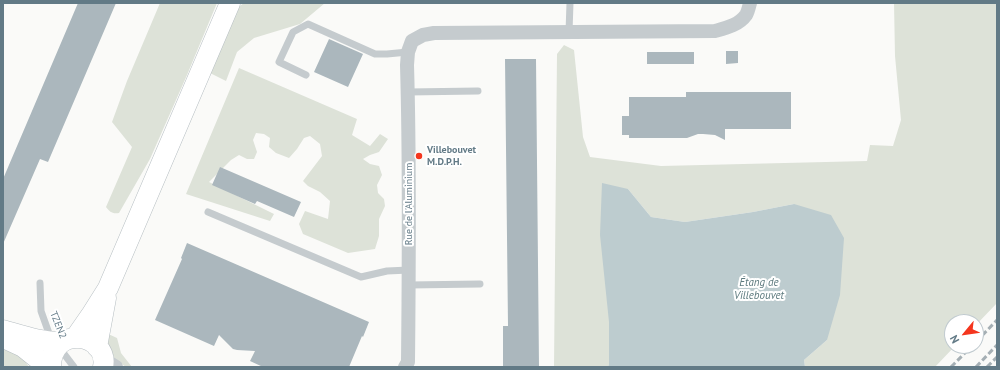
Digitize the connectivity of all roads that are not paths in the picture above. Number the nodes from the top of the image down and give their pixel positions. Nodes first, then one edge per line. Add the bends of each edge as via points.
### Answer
1 (230, 3) edge
2 (570, 3) edge
3 (750, 3) edge
4 (569, 32) junction
5 (410, 46) junction
6 (306, 75) dead end
7 (408, 92) junction
8 (478, 92) dead end
9 (208, 212) dead end
10 (409, 270) junction
11 (40, 283) dead end
12 (409, 284) junction
13 (480, 284) dead end
14 (108, 288) junction
15 (4, 337) edge
16 (61, 342) junction
17 (105, 360) edge
18 (48, 367) edge
19 (51, 367) edge
20 (74, 367) edge
21 (405, 367) edge

1 - 14 street
2 - 4 lane
3 - 4 street via 747,14 739,21 715,31
4 - 5 street via 434,33 423,35
5 - 6 lane via 387,54 375,54 308,24 293,32 279,62
5 - 7 street, Rue de l'Aluminium via 407,65
7 - 8 lane
7 - 10 street, Rue de l'Aluminium
9 - 10 lane via 361,277 387,271
10 - 12 street, Rue de l'Aluminium
11 - 16 lane, TZEN2 via 41,311
12 - 13 lane
12 - 21 street, Rue de l'Aluminium via 408,362
14 - 16 street via 91,315
14 - 17 street
15 - 16 street
15 - 18 street via 23,347
16 - 17 street via 82,338 91,342
16 - 19 street via 52,354
16 - 20 lane, TZEN2 via 61,350

